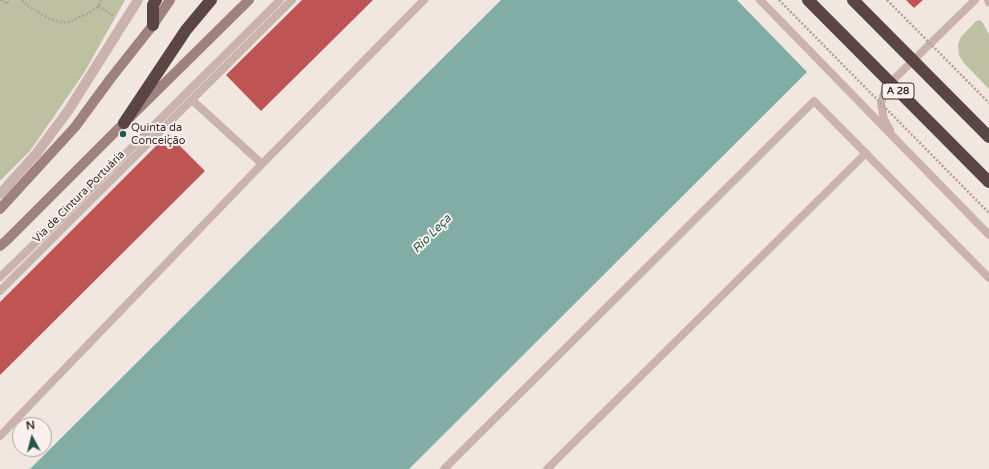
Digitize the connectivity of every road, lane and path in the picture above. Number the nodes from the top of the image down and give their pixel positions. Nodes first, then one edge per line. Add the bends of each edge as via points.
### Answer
1 (1, 0) edge
2 (9, 0) edge
3 (22, 0) edge
4 (101, 0) edge
5 (138, 0) edge
6 (156, 0) edge
7 (170, 0) edge
8 (211, 0) edge
9 (249, 0) edge
10 (280, 0) edge
11 (292, 0) edge
12 (424, 0) edge
13 (760, 0) edge
14 (779, 0) edge
15 (808, 0) edge
16 (853, 0) edge
17 (887, 0) edge
18 (975, 0) edge
19 (988, 0) edge
20 (989, 3) edge
21 (98, 6) junction
22 (124, 22) junction
23 (153, 25) junction
24 (192, 100) junction
25 (989, 103) edge
26 (124, 123) junction
27 (892, 135) junction
28 (989, 137) edge
29 (866, 153) junction
30 (262, 164) junction
31 (989, 182) edge
32 (0, 194) edge
33 (0, 209) edge
34 (989, 213) edge
35 (989, 235) edge
36 (0, 246) edge
37 (0, 277) edge
38 (989, 278) edge
39 (0, 291) edge
40 (0, 436) edge
41 (444, 469) edge
42 (548, 469) edge

1 - 2 path via 7,4
3 - 21 path via 48,18 60,22 76,19
4 - 21 path
5 - 22 street
6 - 23 highway via 153,5
7 - 23 main road
8 - 26 highway via 186,30
9 - 26 main road
10 - 37 lane, Via de Cintura Portuária
11 - 24 lane, Via de Cintura Portuária
12 - 30 lane
13 - 27 lane
14 - 34 path, bridge
15 - 31 highway, A 28, bridge
16 - 28 highway, A 28, bridge
17 - 25 path, bridge
18 - 27 lane via 885,90 881,104 884,119
19 - 20 lane
21 - 22 path
22 - 32 street via 63,117 36,154
23 - 33 main road via 75,127
24 - 30 lane
24 - 39 lane, Via de Cintura Portuária
26 - 36 main road
27 - 35 lane
29 - 38 lane
29 - 41 lane via 814,101
29 - 42 lane
30 - 40 lane

